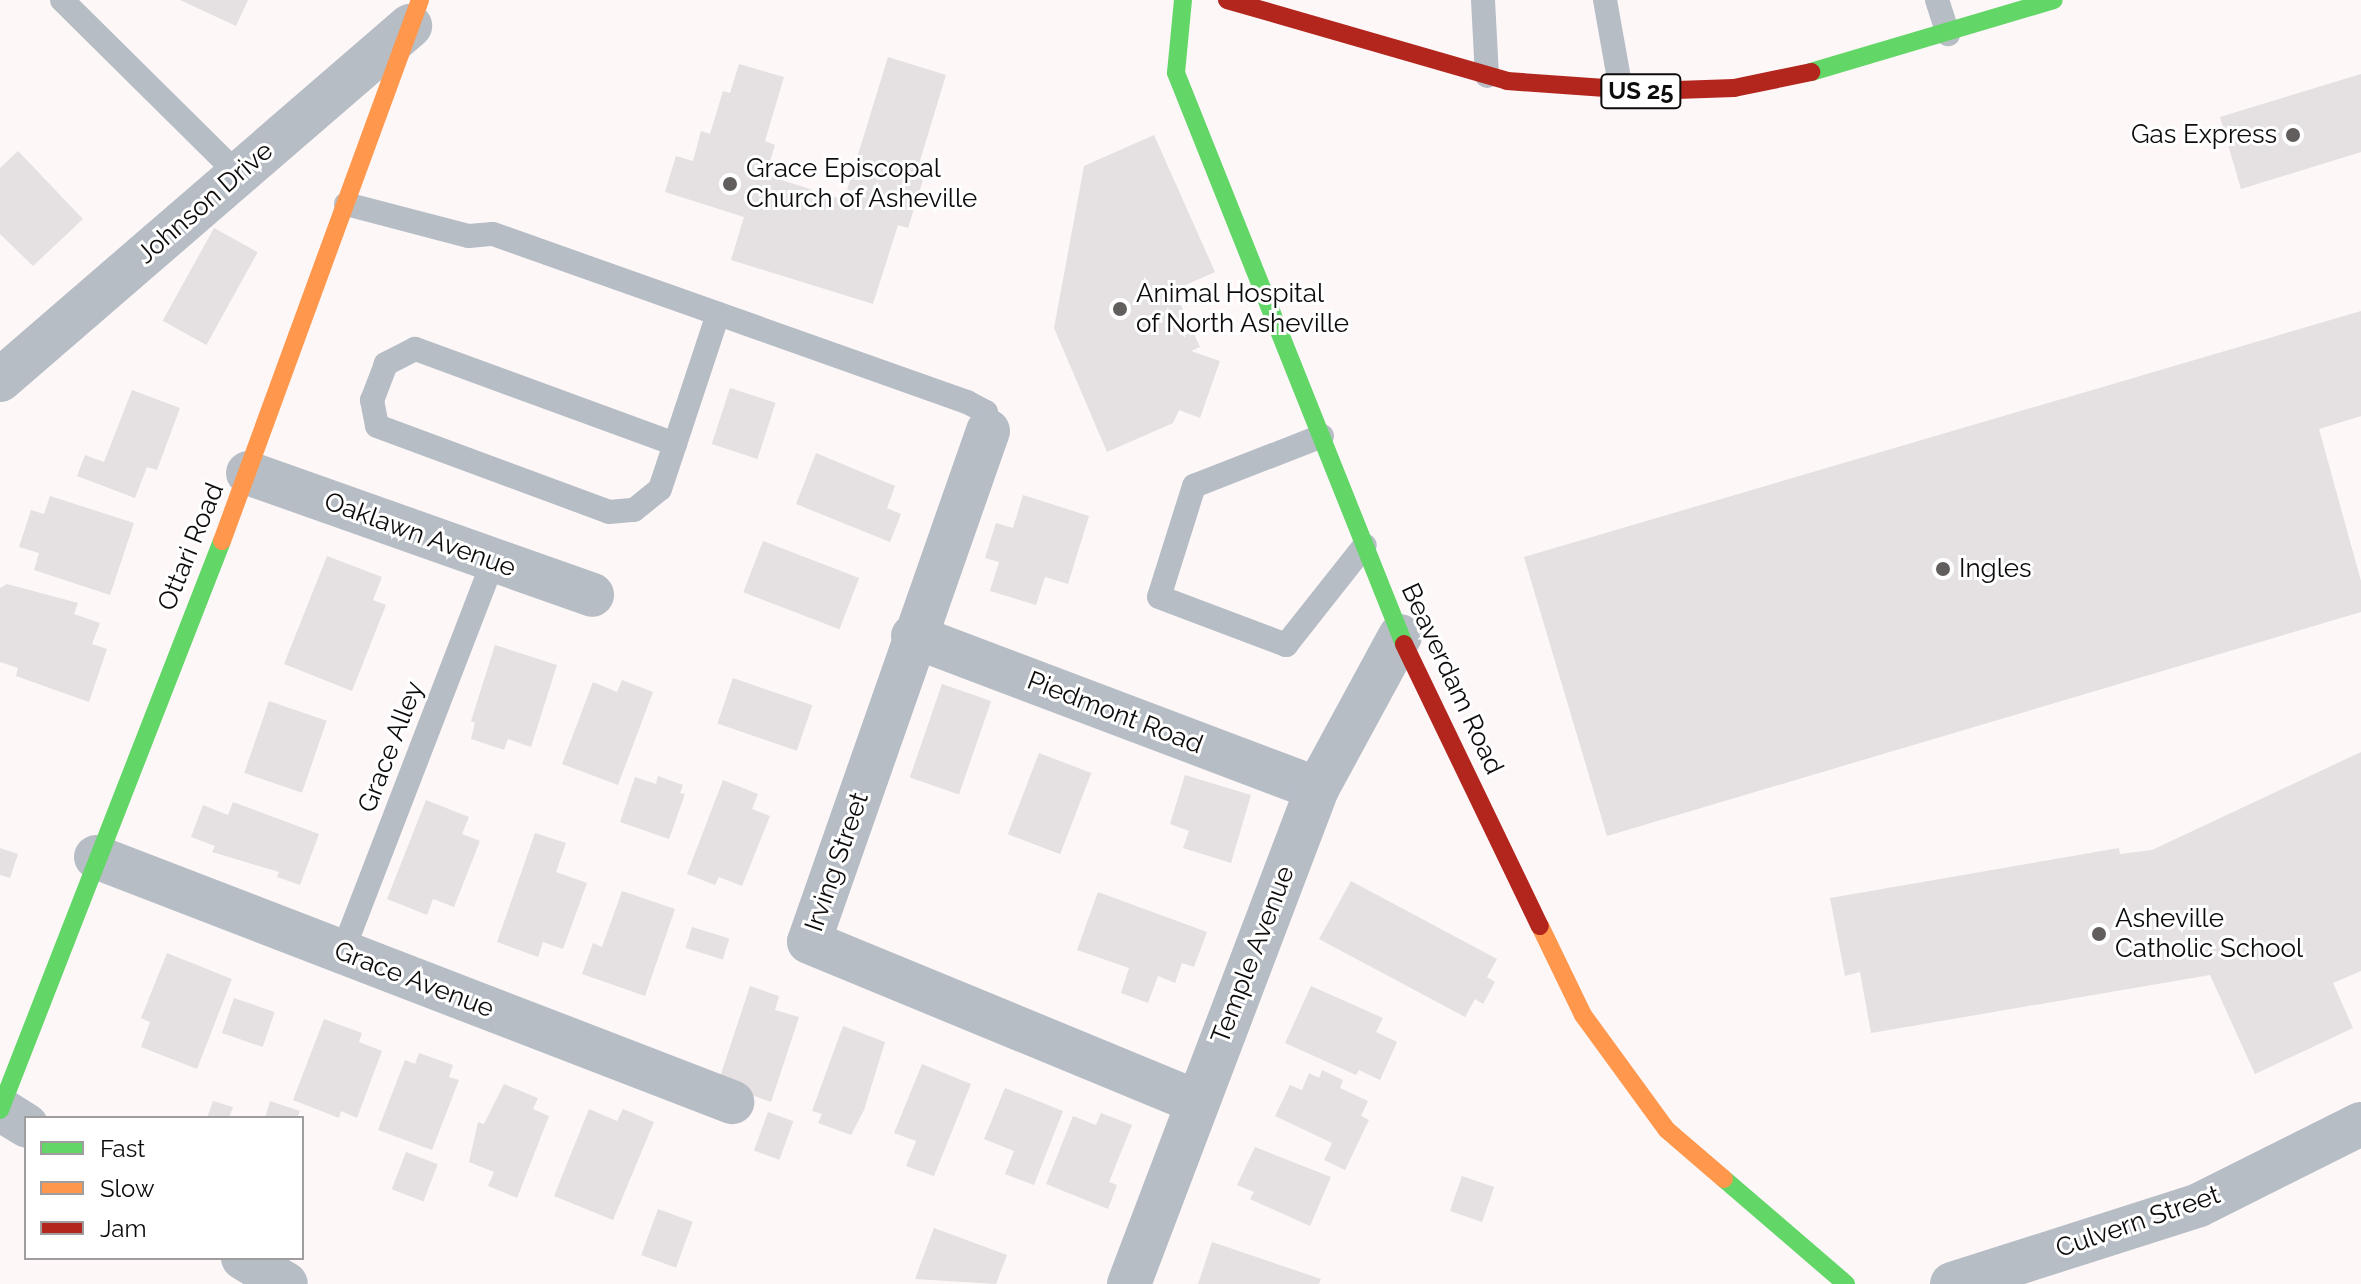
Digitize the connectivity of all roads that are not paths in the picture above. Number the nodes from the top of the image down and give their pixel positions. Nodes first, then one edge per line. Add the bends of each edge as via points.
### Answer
1 (62, 0) edge
2 (1183, 0) edge
3 (1227, 0) edge
4 (1314, 0) edge
5 (1605, 0) edge
6 (1937, 0) edge
7 (2054, 0) edge
8 (1480, 1) edge
9 (415, 13) edge
10 (1308, 25) junction
11 (1948, 34) junction
12 (1487, 76) junction
13 (1621, 90) junction
14 (238, 174) junction
15 (346, 204) junction
16 (718, 314) junction
17 (0, 380) edge
18 (988, 431) joint
19 (1322, 436) junction
20 (675, 444) junction
21 (248, 473) junction
22 (1365, 545) junction
23 (493, 562) junction
24 (592, 595) dead end
25 (913, 636) junction
26 (1400, 636) junction
27 (1317, 789) junction
28 (96, 857) junction
29 (342, 953) junction
30 (732, 1102) dead end
31 (1197, 1102) junction
32 (0, 1110) edge
33 (24, 1124) edge
34 (2361, 1124) edge
35 (246, 1260) edge
36 (286, 1284) edge
37 (1129, 1284) edge
38 (1846, 1284) edge
39 (1952, 1284) edge

1 - 14 lane
2 - 19 street, Beaverdam Road via 1176,73
3 - 10 street, US 25
4 - 10 lane
5 - 13 lane
6 - 11 lane
7 - 11 street, US 25
8 - 12 lane
9 - 14 street, Johnson Drive
9 - 15 street, Ottari Road
10 - 12 street, US 25
11 - 13 street, US 25 via 1734,88
12 - 13 street, US 25
14 - 17 street, Johnson Drive
15 - 16 lane via 469,236 493,234
15 - 21 street, Ottari Road
16 - 18 lane via 977,406 986,412
16 - 20 lane
18 - 25 street, Irving Street
19 - 22 street, Beaverdam Road
19 - 22 lane via 1194,486 1159,597 1286,645
20 - 20 lane via 660,489 634,510 609,512 377,426 372,400 386,364 415,349
21 - 23 street, Oaklawn Avenue
21 - 28 street, Ottari Road
22 - 26 street, Beaverdam Road
23 - 24 street, Oaklawn Avenue
23 - 29 lane, Grace Alley
25 - 27 street, Piedmont Road
25 - 31 street, Irving Street via 809,942
26 - 27 street, Temple Avenue
26 - 38 street, Beaverdam Road via 1583,1015 1667,1130
27 - 31 street, Temple Avenue
28 - 29 street, Grace Avenue
28 - 32 street, Ottari Road
29 - 30 street, Grace Avenue
31 - 37 street, Temple Avenue
32 - 33 street
34 - 39 street, Culvern Street via 2199,1205
35 - 36 street

